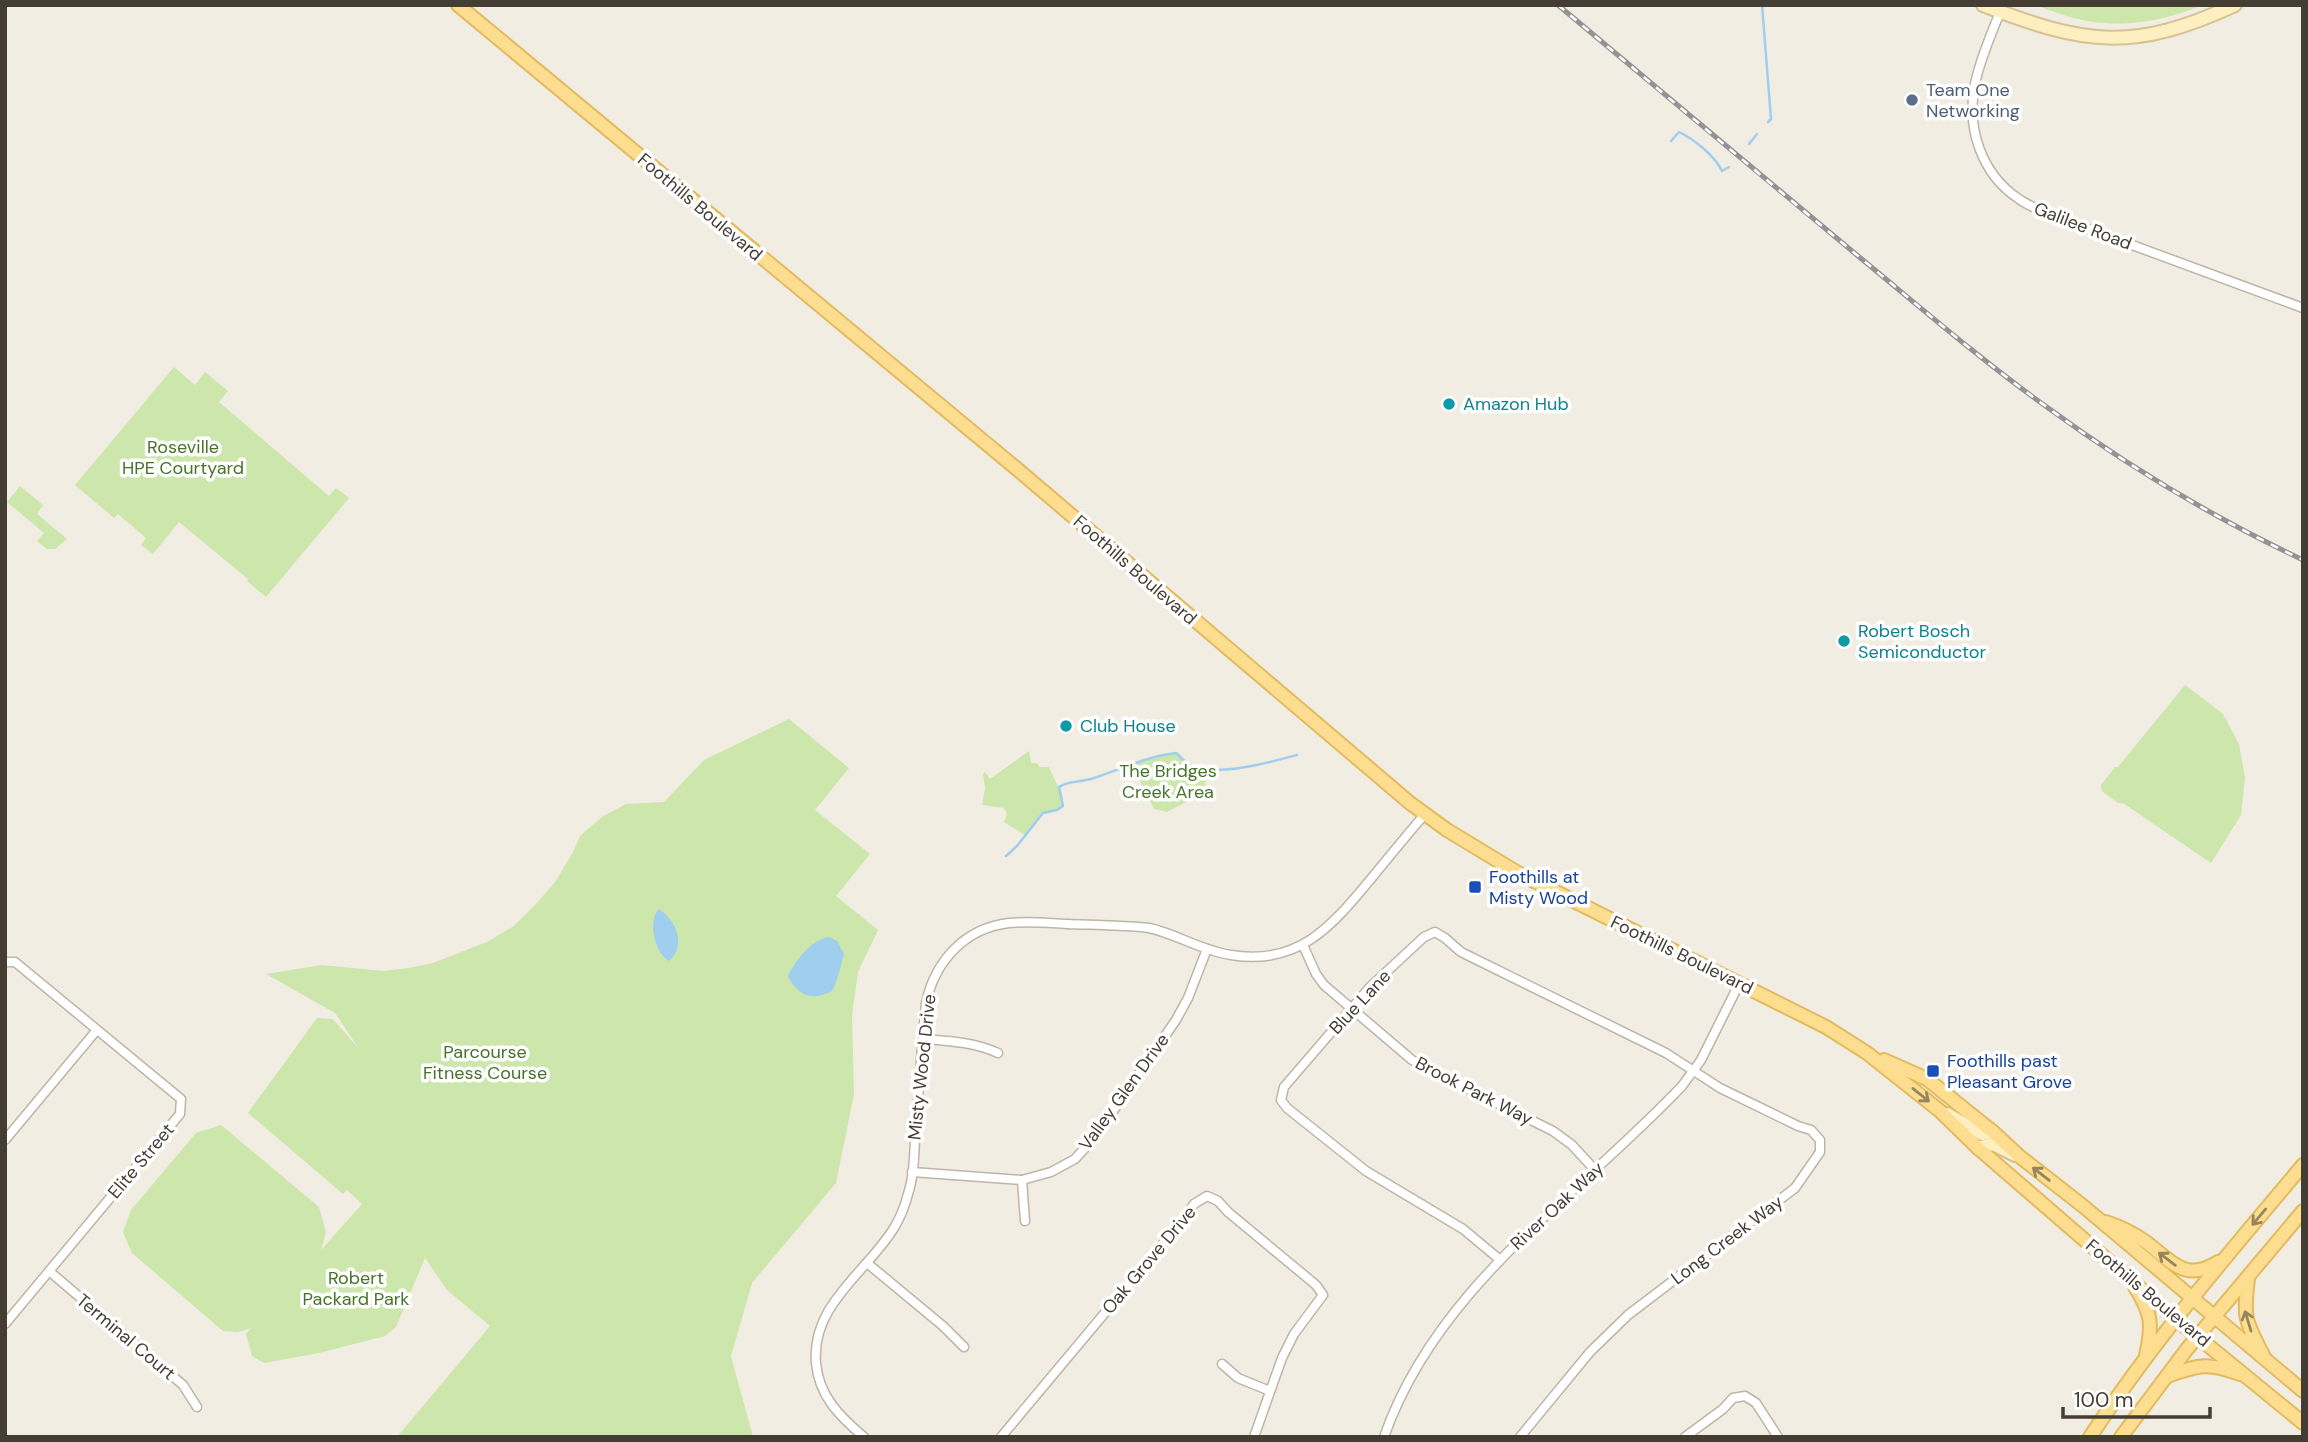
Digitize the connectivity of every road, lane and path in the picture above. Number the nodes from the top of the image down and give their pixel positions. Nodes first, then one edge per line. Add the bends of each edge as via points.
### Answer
1 (458, 5) edge
2 (1983, 5) edge
3 (2235, 5) edge
4 (2000, 12) junction
5 (2303, 308) edge
6 (1425, 814) junction
7 (1303, 945) junction
8 (1207, 949) junction
9 (5, 962) edge
10 (1740, 984) junction
11 (1351, 1009) junction
12 (96, 1031) junction
13 (923, 1039) junction
14 (999, 1053) dead end
15 (1867, 1053) junction
16 (1694, 1070) junction
17 (1940, 1111) junction
18 (1993, 1132) junction
19 (5, 1140) edge
20 (1978, 1148) junction
21 (2019, 1156) junction
22 (2303, 1165) edge
23 (1595, 1170) junction
24 (912, 1172) junction
25 (1022, 1180) junction
26 (2303, 1211) edge
27 (2099, 1220) junction
28 (1025, 1222) dead end
29 (2227, 1256) junction
30 (1500, 1259) junction
31 (867, 1263) junction
32 (49, 1271) junction
33 (2127, 1275) junction
34 (2248, 1278) junction
35 (2192, 1299) junction
36 (2214, 1317) junction
37 (2177, 1320) junction
38 (5, 1324) edge
39 (2198, 1336) junction
40 (964, 1347) dead end
41 (2146, 1359) junction
42 (2266, 1361) junction
43 (1222, 1364) dead end
44 (2166, 1376) junction
45 (2249, 1377) junction
46 (1270, 1391) junction
47 (2303, 1391) edge
48 (197, 1407) dead end
49 (2303, 1423) edge
50 (864, 1437) edge
51 (1001, 1437) edge
52 (1254, 1437) edge
53 (1384, 1437) edge
54 (1520, 1437) edge
55 (1685, 1437) edge
56 (1778, 1437) edge
57 (2090, 1437) edge
58 (2121, 1437) edge

1 - 6 main road, Foothills Boulevard
2 - 4 street
3 - 4 street via 2163,33 2125,39 2062,33
4 - 5 street, Galilee Road via 1978,73 1972,118 1981,152 2006,189 2048,214
6 - 7 street, Misty Wood Drive via 1332,925
6 - 10 main road, Foothills Boulevard via 1488,857
7 - 8 street, Misty Wood Drive via 1258,957
7 - 11 street, Brook Park Way via 1324,985
8 - 13 street, Misty Wood Drive via 1149,928 1024,923 990,927 960,943 937,970 926,1003
8 - 25 street, Valley Glen Drive via 1183,1009 1085,1149 1064,1166
9 - 12 street via 15,962
10 - 15 main road, Foothills Boulevard
10 - 16 street, River Oak Way
11 - 16 street, Blue Lane via 1434,932 1461,952
11 - 23 street, Brook Park Way via 1421,1066 1553,1131
11 - 30 street, Blue Lane via 1284,1087 1281,1100 1355,1163 1464,1229
12 - 19 street
12 - 32 street, Elite Street via 180,1099 180,1114
13 - 14 street via 966,1043
13 - 24 street, Misty Wood Drive
15 -> 17 main road, Foothills Boulevard
15 - 18 main road, Foothills Boulevard via 1927,1079
16 - 23 street, River Oak Way
16 - 54 street, Long Creek Way via 1720,1088 1811,1130 1821,1140 1821,1152 1800,1182 1779,1201 1608,1333
17 - 18 street via 1982,1134
17 - 20 main road, Foothills Boulevard
18 - 21 main road, Foothills Boulevard
20 - 21 street via 1993,1144
20 - 33 main road, Foothills Boulevard
27 -> 21 main road, Foothills Boulevard
22 -> 29 main road
23 - 30 street, River Oak Way
24 - 25 street, Valley Glen Drive
24 - 31 street, Misty Wood Drive via 900,1216
25 - 28 street
26 - 34 main road
29 -> 27 main road via 2202,1270 2183,1270 2126,1228
27 - 35 main road, Foothills Boulevard
29 - 35 main road
30 - 53 street, River Oak Way via 1427,1352
31 - 40 street
31 - 50 street, Misty Wood Drive via 826,1313 816,1354 819,1379 830,1404
32 - 38 street
32 - 48 street, Terminal Court via 183,1385
33 - 37 main road, Foothills Boulevard
33 - 41 main road via 2149,1311
34 - 36 main road
42 -> 34 main road via 2246,1323
35 - 36 main road, Foothills Boulevard
35 - 37 main road
36 - 39 main road
36 - 42 main road, Foothills Boulevard
37 - 39 main road, Foothills Boulevard
37 - 41 main road
39 - 44 main road
39 - 45 main road, Foothills Boulevard
41 - 57 main road
42 - 47 main road, Foothills Boulevard
43 - 46 street via 1238,1378
44 - 45 main road via 2202,1365
44 - 58 main road
45 - 49 main road, Foothills Boulevard
46 - 51 street, Oak Grove Drive via 1294,1335 1323,1294 1207,1196 1194,1204
46 - 52 street, Oak Grove Drive
55 - 56 street via 1733,1398 1745,1396 1756,1403

